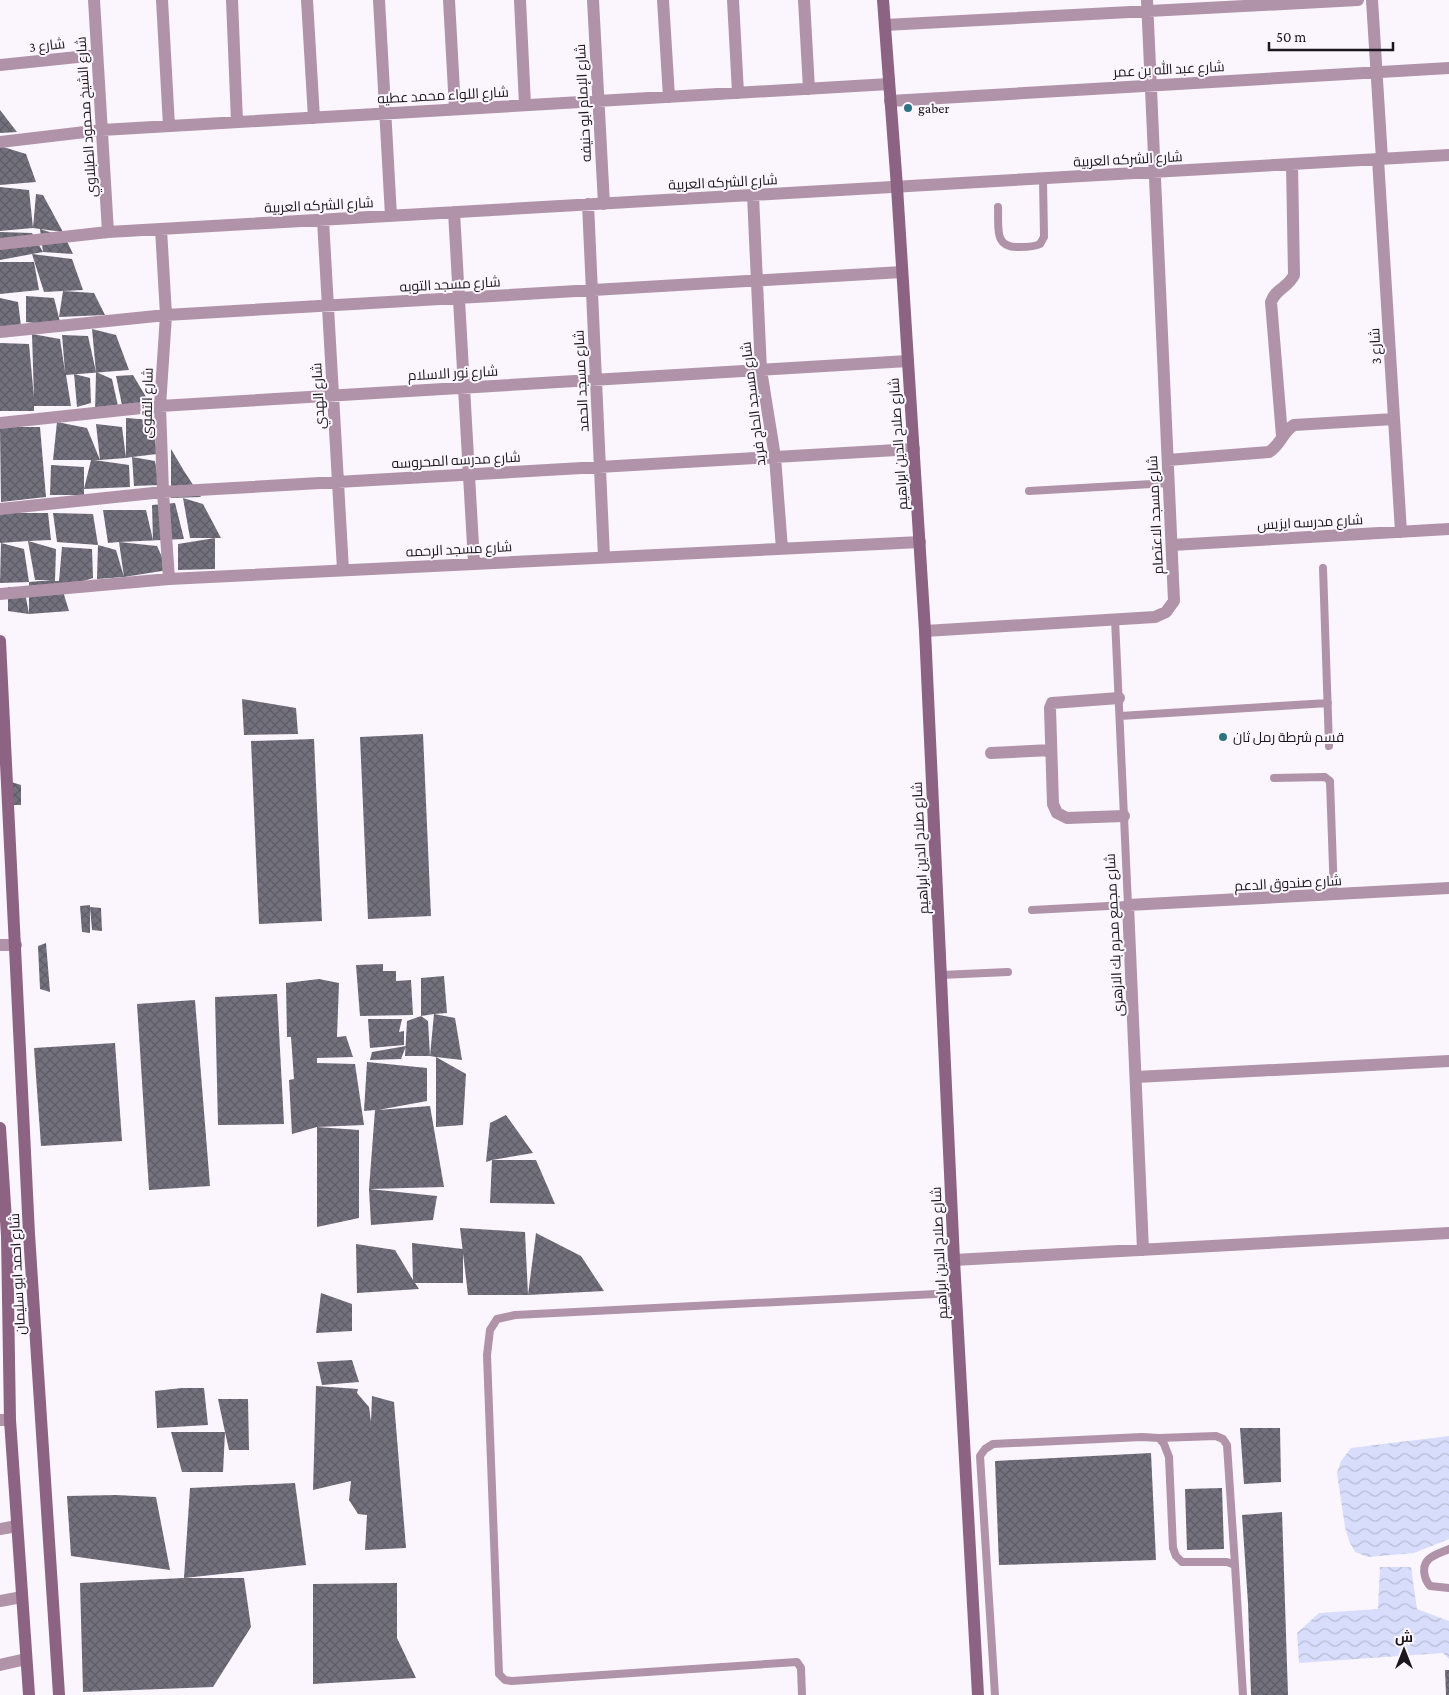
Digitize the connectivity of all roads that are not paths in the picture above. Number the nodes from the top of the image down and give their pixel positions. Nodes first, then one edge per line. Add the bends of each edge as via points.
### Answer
1 (94, 0) edge
2 (162, 0) edge
3 (232, 0) edge
4 (306, 0) edge
5 (379, 0) edge
6 (449, 0) edge
7 (520, 0) edge
8 (593, 0) edge
9 (663, 0) edge
10 (733, 0) edge
11 (804, 0) edge
12 (883, 0) edge
13 (1358, 0) edge
14 (1372, 0) edge
15 (1147, 5) edge
16 (885, 25) junction
17 (97, 55) junction
18 (0, 64) edge
19 (1449, 68) edge
20 (1376, 72) junction
21 (889, 84) junction
22 (1150, 86) junction
23 (809, 89) junction
24 (738, 93) junction
25 (669, 97) junction
26 (598, 101) junction
27 (890, 101) junction
28 (525, 105) junction
29 (455, 109) junction
30 (384, 114) junction
31 (314, 118) junction
32 (237, 122) junction
33 (169, 126) junction
34 (102, 130) junction
35 (0, 142) edge
36 (1449, 155) edge
37 (1380, 159) junction
38 (1292, 164) junction
39 (1154, 172) junction
40 (1043, 178) junction
41 (897, 187) junction
42 (753, 195) junction
43 (588, 204) junction
44 (604, 204) junction
45 (998, 207) dead end
46 (454, 212) junction
47 (391, 216) junction
48 (323, 220) junction
49 (161, 229) junction
50 (108, 232) junction
51 (0, 244) edge
52 (902, 272) junction
53 (757, 281) junction
54 (592, 290) junction
55 (459, 298) junction
56 (328, 306) junction
57 (166, 315) junction
58 (0, 332) edge
59 (908, 361) junction
60 (761, 370) junction
61 (596, 380) junction
62 (464, 388) junction
63 (333, 396) junction
64 (160, 406) junction
65 (1394, 419) junction
66 (0, 423) edge
67 (1282, 436) junction
68 (914, 449) junction
69 (775, 457) junction
70 (1168, 460) junction
71 (600, 467) junction
72 (469, 475) junction
73 (338, 482) junction
74 (1169, 482) junction
75 (1029, 491) dead end
76 (163, 492) junction
77 (0, 509) edge
78 (1449, 529) edge
79 (1401, 532) junction
80 (920, 542) junction
81 (1172, 545) junction
82 (782, 549) junction
83 (604, 557) junction
84 (474, 564) junction
85 (1323, 568) dead end
86 (343, 570) junction
87 (169, 579) junction
88 (0, 594) edge
89 (1115, 619) junction
90 (925, 631) junction
91 (0, 644) edge
92 (1119, 698) junction
93 (1328, 702) junction
94 (1120, 716) junction
95 (1329, 746) dead end
96 (1051, 750) junction
97 (991, 753) dead end
98 (1274, 778) dead end
99 (1124, 816) junction
100 (1449, 888) edge
101 (1334, 896) junction
102 (1128, 905) junction
103 (1032, 910) dead end
104 (0, 945) edge
105 (16, 945) junction
106 (1008, 972) dead end
107 (941, 975) junction
108 (1449, 1061) edge
109 (1136, 1077) junction
110 (0, 1128) edge
111 (1, 1154) edge
112 (1449, 1233) edge
113 (29, 1234) junction
114 (4, 1236) edge
115 (1144, 1250) junction
116 (954, 1260) junction
117 (956, 1293) junction
118 (5, 1420) edge
119 (1159, 1438) junction
120 (17, 1526) junction
121 (0, 1529) edge
122 (1449, 1549) edge
123 (1234, 1565) junction
124 (1449, 1588) edge
125 (22, 1597) junction
126 (0, 1601) edge
127 (26, 1659) junction
128 (0, 1665) edge
129 (29, 1695) edge
130 (59, 1695) edge
131 (802, 1695) edge
132 (978, 1695) edge
133 (995, 1695) edge
134 (1243, 1695) edge

1 - 17 street, شارع الشيخ محمود الطبلاوي
2 - 33 street
3 - 32 street
4 - 31 street
5 - 30 street
6 - 29 street
7 - 28 street
8 - 26 street, شارع الإمام ابو حنيفه
9 - 25 street
10 - 24 street
11 - 23 street
12 - 16 street, شارع صلاح الدين ابراهيم
13 - 15 street
14 - 20 street, شارع 3
15 - 16 street
15 - 22 street, شارع مسجد الاعتصام
16 - 21 street, شارع صلاح الدين ابراهيم
17 - 18 street, شارع 3
17 - 34 street, شارع الشيخ محمود الطبلاوي
19 - 20 street, شارع عبد الله بن عمر
20 - 22 street, شارع عبد الله بن عمر
20 - 37 street, شارع 3
21 - 23 street, شارع اللواء محمد عطيه
21 - 27 street, شارع صلاح الدين ابراهيم
22 - 27 street, شارع عبد الله بن عمر
22 - 39 street, شارع مسجد الاعتصام
23 - 24 street, شارع اللواء محمد عطيه
24 - 25 street, شارع اللواء محمد عطيه
25 - 26 street, شارع اللواء محمد عطيه
26 - 28 street, شارع اللواء محمد عطيه
26 - 44 street, شارع الإمام ابو حنيفه
27 - 41 street, شارع صلاح الدين ابراهيم
28 - 29 street, شارع اللواء محمد عطيه
29 - 30 street, شارع اللواء محمد عطيه
30 - 31 street, شارع اللواء محمد عطيه
30 - 47 street
31 - 32 street, شارع اللواء محمد عطيه
32 - 33 street, شارع اللواء محمد عطيه
33 - 34 street, شارع اللواء محمد عطيه
34 - 35 street, شارع اللواء محمد عطيه
34 - 50 street, شارع الشيخ محمود الطبلاوي
36 - 37 street, شارع الشركه العربية
37 - 38 street, شارع الشركه العربية
37 - 65 street, شارع 3
38 - 39 street, شارع الشركه العربية
38 - 67 street via 1294,275 1286,287 1276,292 1272,302
39 - 40 street, شارع الشركه العربية
39 - 70 street, شارع مسجد الاعتصام
40 - 41 street, شارع الشركه العربية
40 - 45 lane via 1044,237 1040,244 1011,248 1004,245 999,238
41 - 42 street, شارع الشركه العربية
41 - 52 street, شارع صلاح الدين ابراهيم
42 - 44 street, شارع الشركه العربية
42 - 53 street, شارع مسجد الحاج فريد
43 - 44 street, شارع الشركه العربية
43 - 46 street, شارع الشركه العربية
43 - 54 street, شارع مسجد الحمد
46 - 47 street, شارع الشركه العربية
46 - 55 street
47 - 48 street, شارع الشركه العربية
48 - 49 street, شارع الشركه العربية
48 - 56 street, شارع الهدي
49 - 50 street, شارع الشركه العربية
49 - 57 street, شارع التقوى
50 - 51 street, شارع الشركه العربية
52 - 53 street, شارع مسجد التوبه
52 - 59 street, شارع صلاح الدين ابراهيم
53 - 54 street, شارع مسجد التوبه
53 - 60 street, شارع مسجد الحاج فريد
54 - 55 street, شارع مسجد التوبه
54 - 61 street, شارع مسجد الحمد
55 - 56 street, شارع مسجد التوبه
55 - 62 street
56 - 57 street, شارع مسجد التوبه
56 - 63 street, شارع الهدي
57 - 58 street, شارع مسجد التوبه
57 - 64 street, شارع التقوى
59 - 60 street, شارع نور الاسلام
59 - 68 street, شارع صلاح الدين ابراهيم
60 - 61 street, شارع نور الاسلام
60 - 69 street, شارع مسجد الحاج فريد
61 - 62 street, شارع نور الاسلام
61 - 71 street, شارع مسجد الحمد
62 - 63 street, شارع نور الاسلام
62 - 72 street
63 - 64 street, شارع نور الاسلام
63 - 73 street, شارع الهدي
64 - 66 street, شارع نور الاسلام
64 - 76 street, شارع التقوى
65 - 67 street via 1294,425
65 - 79 street, شارع 3
67 - 70 street via 1275,449 1263,454
68 - 69 street, شارع مدرسه المحروسه
68 - 80 street, شارع صلاح الدين ابراهيم
69 - 71 street, شارع مدرسه المحروسه
69 - 82 street, شارع مسجد الحاج فريد
70 - 74 street, شارع مسجد الاعتصام
71 - 72 street, شارع مدرسه المحروسه
71 - 83 street, شارع مسجد الحمد
72 - 73 street, شارع مدرسه المحروسه
72 - 84 street
73 - 76 street, شارع مدرسه المحروسه
73 - 86 street, شارع الهدي
74 - 75 lane
74 - 81 street, شارع مسجد الاعتصام
76 - 77 street, شارع مدرسه المحروسه
76 - 87 street, شارع التقوى
78 - 79 street, شارع مدرسه ايزيس
79 - 81 street, شارع مدرسه ايزيس
80 - 82 street, شارع مسجد الرحمه
80 - 90 street, شارع صلاح الدين ابراهيم
81 - 89 street, شارع مسجد الاعتصام via 1174,595 1171,607 1155,617
82 - 83 street, شارع مسجد الرحمه
83 - 84 street, شارع مسجد الرحمه
84 - 86 street, شارع مسجد الرحمه
85 - 93 lane
86 - 87 street, شارع مسجد الرحمه
87 - 88 street, شارع مسجد الرحمه
89 - 90 street, شارع مسجد الاعتصام
89 - 92 lane, شارع مجمع محرم بك الازهرى
90 - 107 street, شارع صلاح الدين ابراهيم
91 - 105 street, شارع احمد ابو سليمان
92 - 94 lane, شارع مجمع محرم بك الازهرى
92 - 96 street via 1052,703
93 - 94 lane
93 - 95 lane
94 - 99 lane, شارع مجمع محرم بك الازهرى
96 - 97 street
96 - 99 street via 1053,804 1057,814 1066,818
98 - 101 lane via 1325,777 1330,781
99 - 102 lane, شارع مجمع محرم بك الازهرى
100 - 101 street, شارع صندوق الدعم
101 - 102 street, شارع صندوق الدعم
102 - 103 lane
102 - 109 street, شارع مجمع محرم بك الازهرى
104 - 105 street
105 - 113 street, شارع احمد ابو سليمان
106 - 107 lane
107 - 116 street, شارع صلاح الدين ابراهيم
108 - 109 street
109 - 115 street, شارع مجمع محرم بك الازهرى
110 - 111 street, شارع احمد ابو سليمان
111 - 114 street, شارع احمد ابو سليمان
112 - 115 street
113 - 114 street
113 - 130 street, شارع احمد ابو سليمان
114 - 118 street, شارع احمد ابو سليمان
115 - 116 street
116 - 117 street, شارع صلاح الدين ابراهيم
117 - 131 lane via 515,1315 497,1319 490,1330 487,1354 499,1674 512,1681 797,1662 801,1668
117 - 132 street, شارع صلاح الدين ابراهيم
118 - 120 street, شارع احمد ابو سليمان
119 - 123 lane via 1168,1457 1176,1556 1182,1562 1226,1562
119 - 123 lane via 1216,1436 1228,1445
119 - 133 lane via 994,1444 980,1456
120 - 121 street
120 - 125 street, شارع احمد ابو سليمان
122 - 124 lane via 1429,1559 1424,1573 1430,1586
123 - 134 lane
125 - 126 street
125 - 127 street, شارع احمد ابو سليمان
127 - 128 street
127 - 129 street, شارع احمد ابو سليمان

